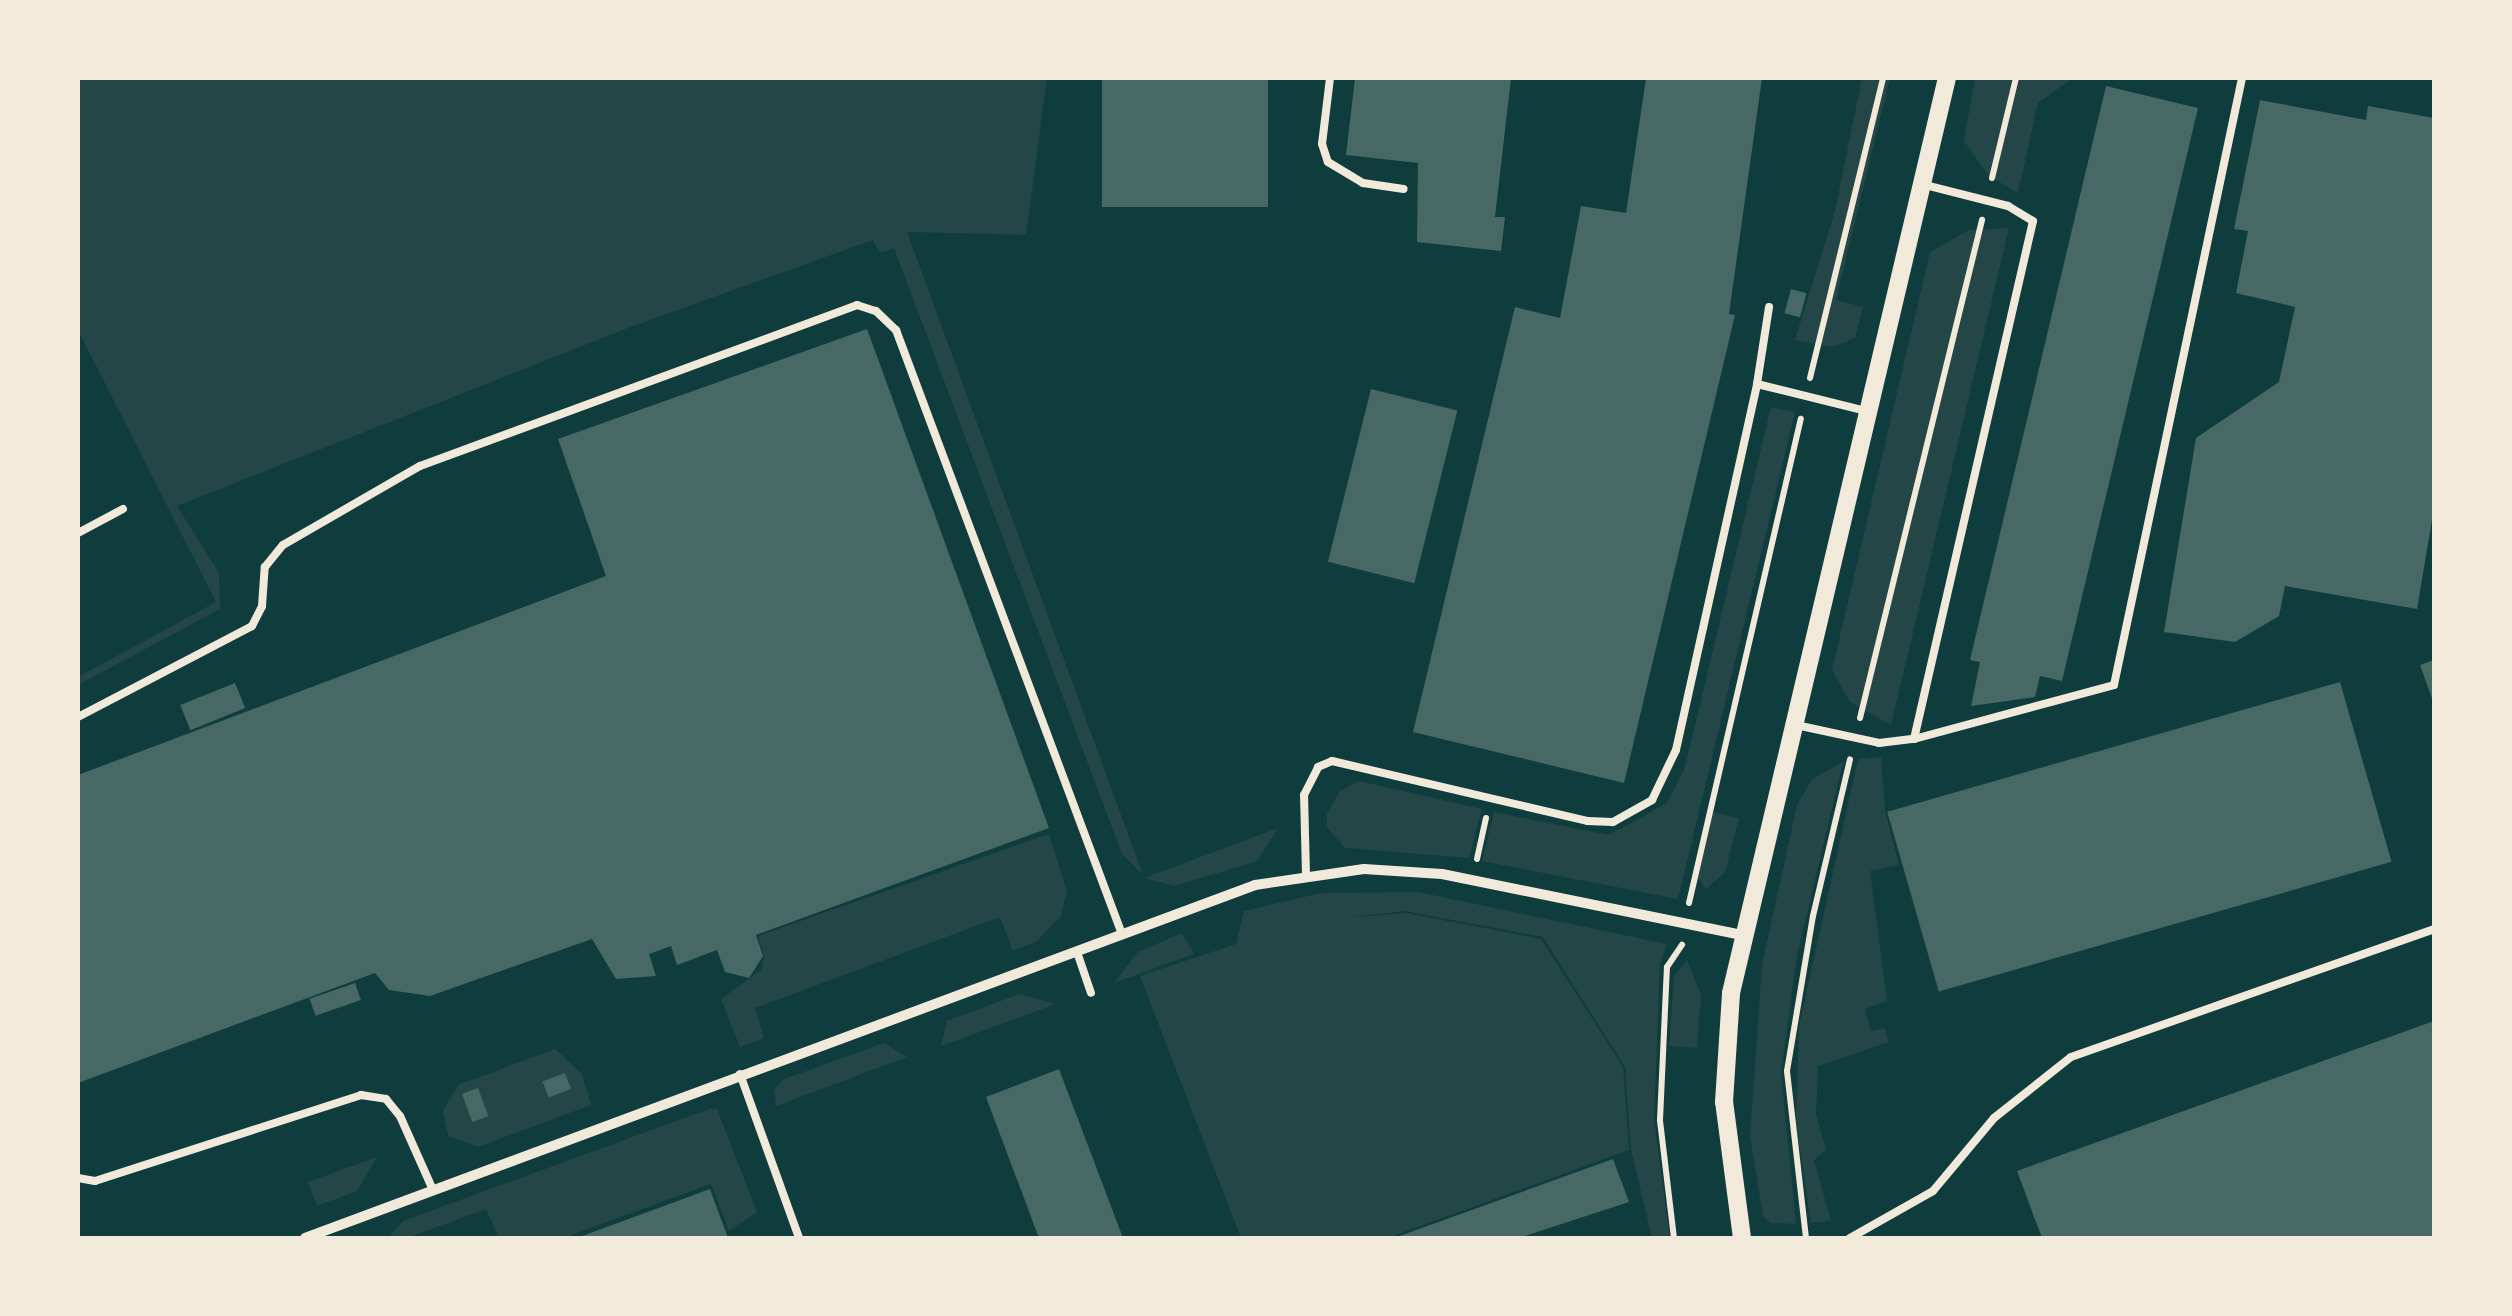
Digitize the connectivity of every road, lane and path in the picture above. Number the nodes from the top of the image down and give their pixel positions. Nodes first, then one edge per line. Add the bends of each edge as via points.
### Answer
1 (1330, 78) edge
2 (1883, 78) edge
3 (1947, 78) edge
4 (2016, 78) edge
5 (2242, 78) edge
6 (1921, 184) junction
7 (1404, 189) dead end
8 (1987, 200) junction
9 (1769, 307) dead end
10 (1758, 384) junction
11 (1806, 396) junction
12 (1866, 411) junction
13 (123, 509) dead end
14 (78, 533) edge
15 (78, 717) edge
16 (1792, 724) junction
17 (1855, 738) junction
18 (1914, 739) junction
19 (1491, 797) junction
20 (1306, 875) junction
21 (1472, 880) junction
22 (1686, 923) junction
23 (2434, 930) edge
24 (1122, 934) junction
25 (1742, 935) junction
26 (1077, 952) junction
27 (1091, 993) dead end
28 (740, 1074) junction
29 (78, 1178) edge
30 (434, 1190) junction
31 (305, 1238) edge
32 (799, 1238) edge
33 (1674, 1238) edge
34 (1742, 1238) edge
35 (1806, 1238) edge
36 (1850, 1238) edge

1 - 7 lane via 1322,153 1363,183
2 - 11 path
3 - 6 street
4 - 8 path
5 - 18 lane via 2114,685
6 - 8 lane
6 - 12 street
8 - 17 path
8 - 18 lane via 2024,212 2034,221 2033,236
9 - 10 lane
10 - 11 lane
10 - 19 lane via 1667,778 1643,808 1613,822
11 - 12 lane
11 - 22 path via 1690,878
12 - 16 street
13 - 14 lane
15 - 24 lane via 252,626 262,606 265,567 283,545 420,466 856,306 876,311 896,330
16 - 17 lane
16 - 25 street
17 - 18 lane
17 - 35 path via 1813,916 1787,1070
19 - 20 lane via 1332,761 1318,767 1304,794
19 - 21 path
20 - 21 street via 1364,869
20 - 24 street via 1255,885
21 - 22 street
22 - 25 street
22 - 33 path via 1681,948 1667,967 1660,1120
23 - 36 lane via 2071,1057 1994,1118 1933,1191
24 - 26 street
25 - 34 street via 1724,1102
26 - 27 lane
26 - 28 street
28 - 30 street
28 - 32 lane
29 - 30 lane via 95,1181 361,1095 386,1099 400,1116
30 - 31 street

